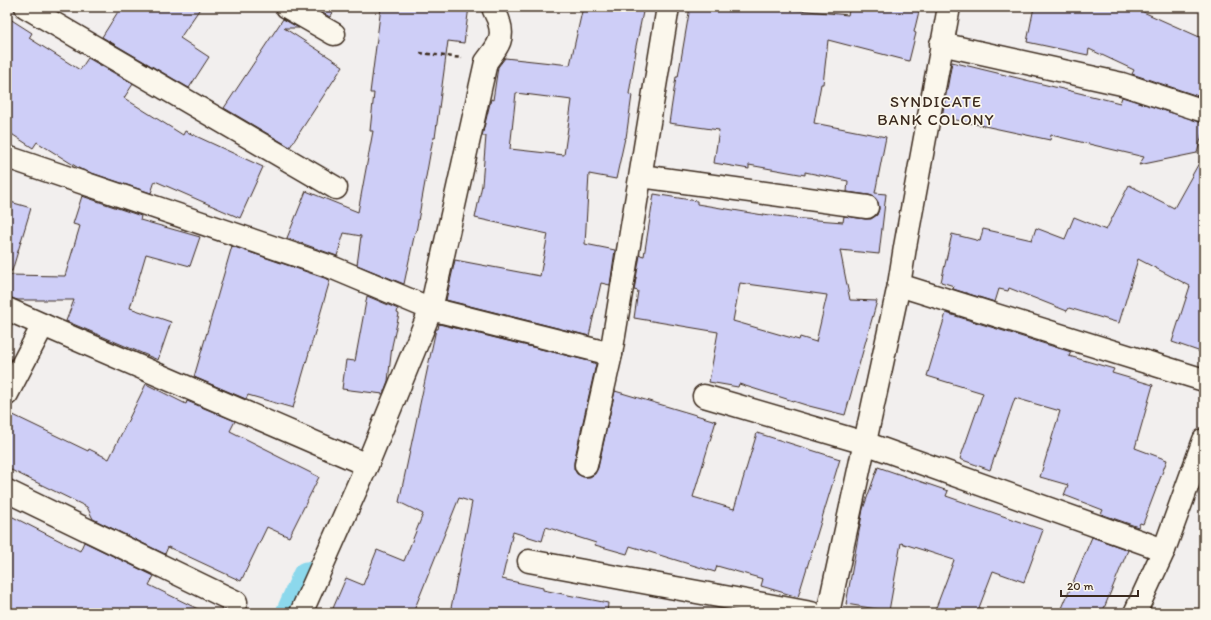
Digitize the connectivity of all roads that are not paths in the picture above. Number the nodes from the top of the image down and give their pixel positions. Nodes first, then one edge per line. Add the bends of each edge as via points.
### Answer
1 (26, 7) edge
2 (287, 7) edge
3 (493, 7) edge
4 (668, 7) edge
5 (949, 7) edge
6 (334, 34) dead end
7 (941, 44) junction
8 (1204, 111) edge
9 (7, 157) edge
10 (641, 176) junction
11 (336, 188) dead end
12 (867, 207) dead end
13 (901, 278) junction
14 (431, 308) junction
15 (7, 309) edge
16 (43, 325) junction
17 (609, 362) junction
18 (1204, 380) edge
19 (7, 394) edge
20 (704, 396) dead end
21 (1204, 440) edge
22 (865, 443) junction
23 (358, 461) junction
24 (586, 465) dead end
25 (7, 491) edge
26 (1164, 550) junction
27 (529, 561) dead end
28 (236, 602) dead end
29 (301, 613) edge
30 (811, 613) edge
31 (828, 613) edge
32 (1135, 613) edge

1 - 11 street
2 - 6 street
3 - 14 street via 501,32 499,45 486,62
4 - 10 street
5 - 7 street
7 - 8 street via 1122,84
7 - 13 street
9 - 14 street via 331,267
10 - 12 street
10 - 17 street
13 - 18 street
13 - 22 street
14 - 17 street
14 - 23 street
15 - 16 street
16 - 19 street
16 - 23 street
17 - 24 street
20 - 22 street
21 - 26 street
22 - 26 street
22 - 31 street
23 - 29 street
25 - 28 street
26 - 32 street
27 - 30 street

